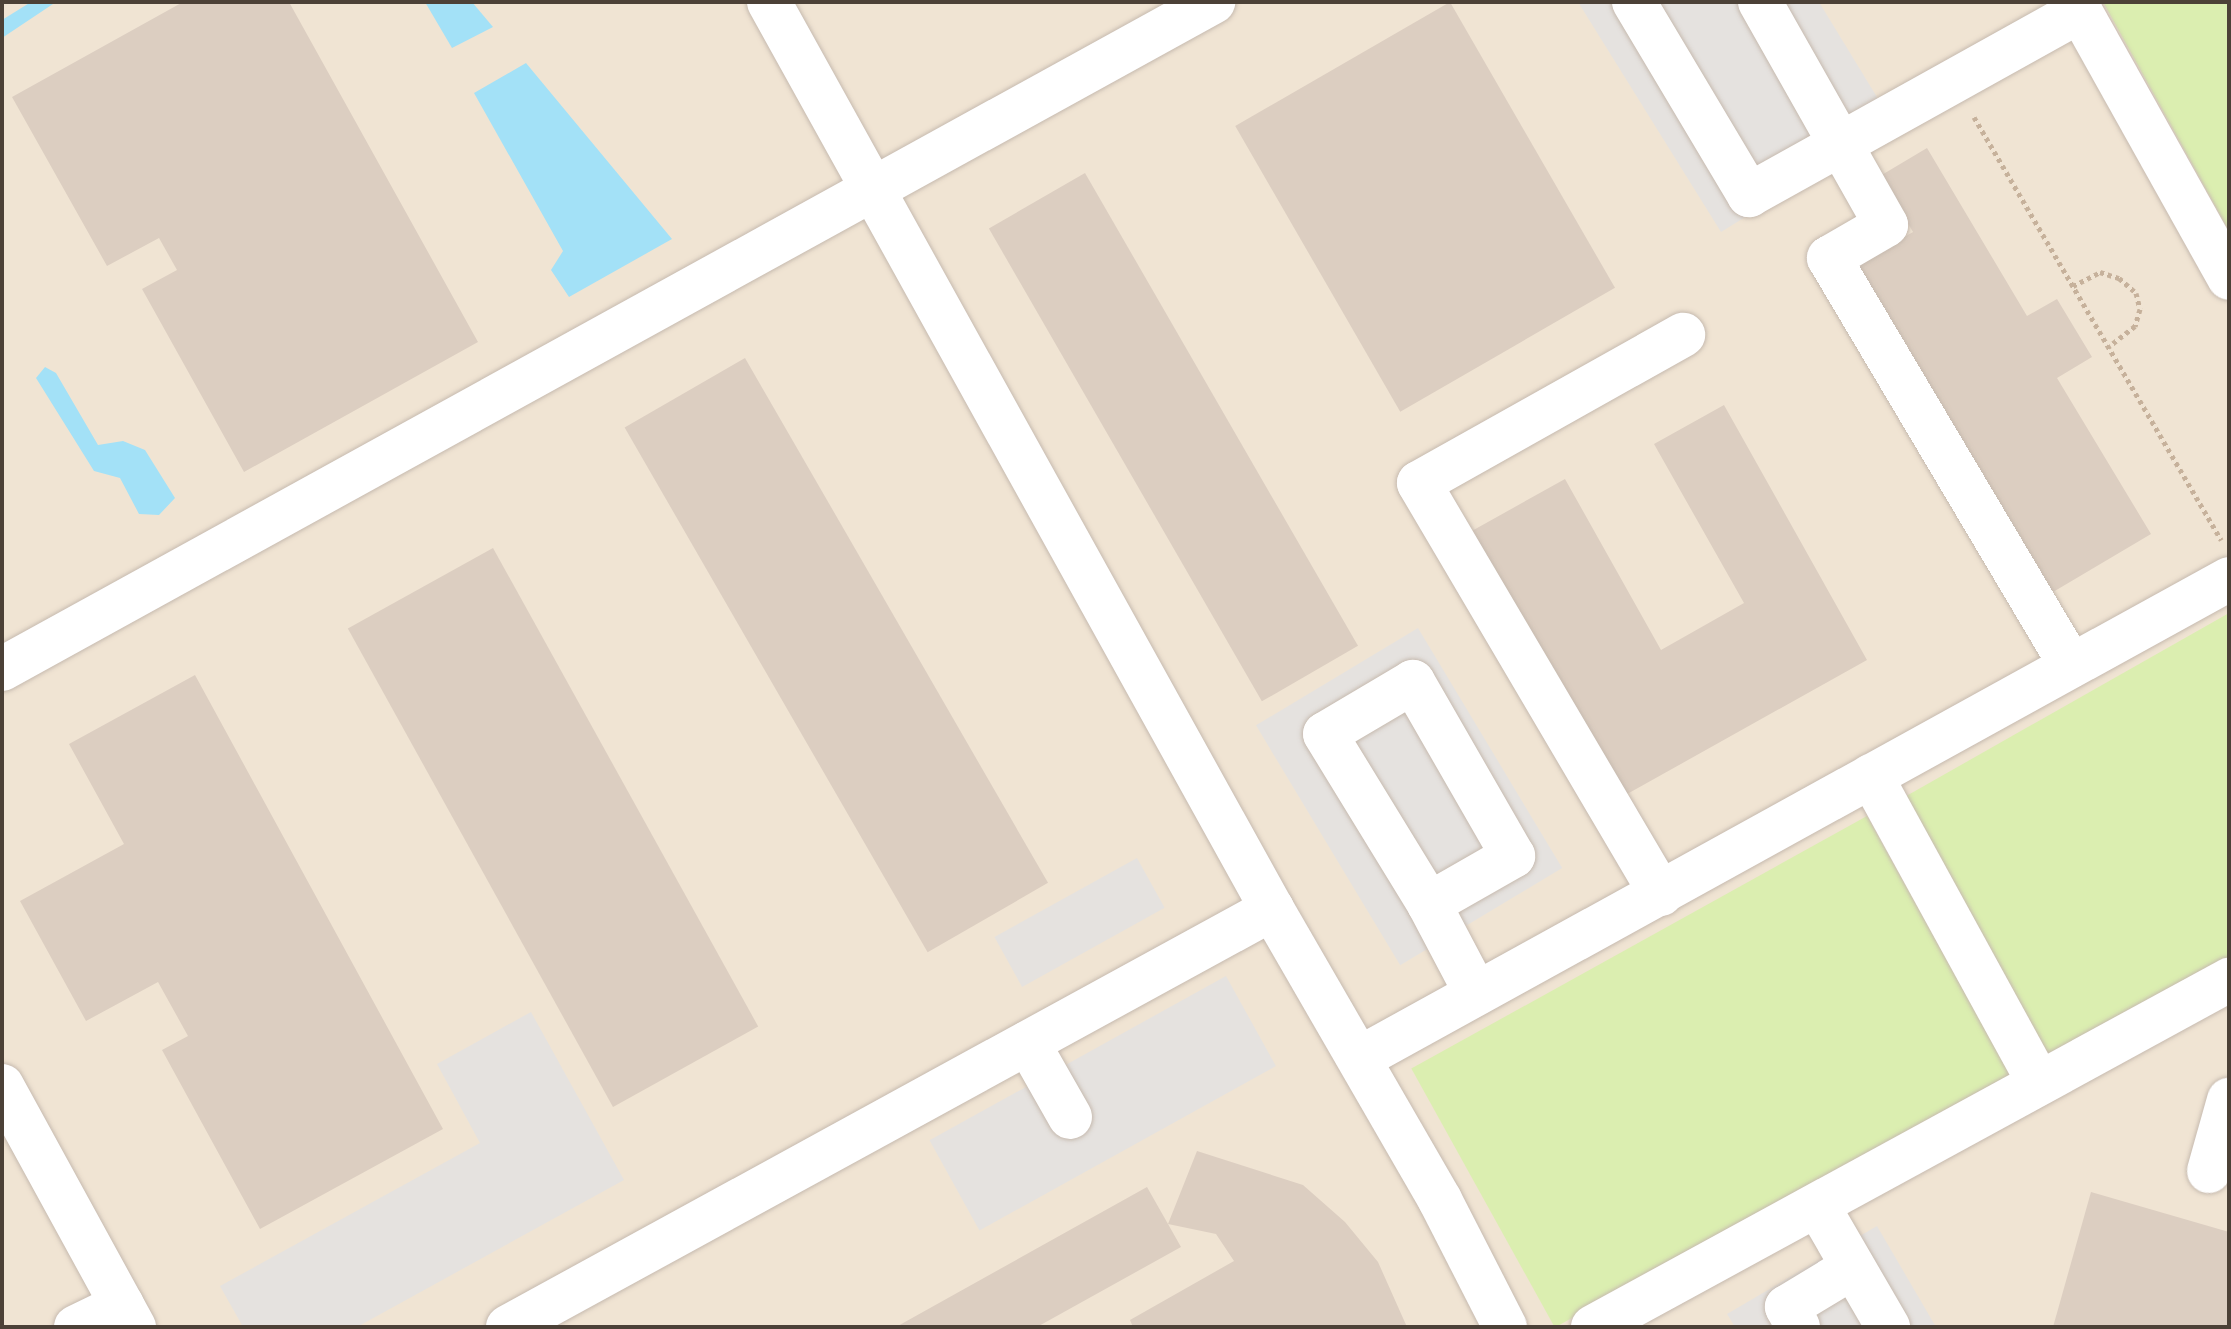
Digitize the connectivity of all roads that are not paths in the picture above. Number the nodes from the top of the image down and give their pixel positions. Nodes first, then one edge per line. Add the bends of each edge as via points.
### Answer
1 (769, 2) edge
2 (1213, 2) edge
3 (1634, 2) edge
4 (1760, 2) edge
5 (2077, 6) edge
6 (1839, 144) junction
7 (874, 189) junction
8 (2229, 278) edge
9 (1683, 335) dead end
10 (2229, 579) edge
11 (2071, 666) junction
12 (2, 669) edge
13 (1871, 776) junction
14 (1661, 894) junction
15 (1429, 904) junction
16 (1272, 909) junction
17 (2229, 980) edge
18 (1476, 993) junction
19 (1028, 1043) junction
20 (1360, 1058) junction
21 (2039, 1083) junction
22 (2, 1086) edge
23 (2229, 1100) edge
24 (1070, 1117) dead end
25 (2209, 1171) dead end
26 (1819, 1208) junction
27 (1853, 1267) junction
28 (128, 1316) edge
29 (76, 1327) edge
30 (508, 1327) edge
31 (1505, 1327) edge
32 (1593, 1327) edge
33 (1798, 1327) edge
34 (1888, 1327) edge

1 - 7 street
2 - 7 street
3 - 6 street via 1749,195
4 - 6 street
5 - 6 street
5 - 8 street
6 - 11 street via 1886,225 1829,258
7 - 12 street
7 - 16 street
9 - 14 street via 1419,483
10 - 11 street
11 - 13 street
13 - 14 street
13 - 21 street
14 - 18 street
15 - 15 street via 1325,734 1413,682 1513,856
15 - 18 street
16 - 19 street
16 - 20 street
17 - 21 street
18 - 20 street
19 - 24 street
19 - 30 street
20 - 31 street
21 - 26 street
22 - 28 street
23 - 25 street
26 - 27 street
26 - 32 street
27 - 33 street via 1787,1307
27 - 34 street
28 - 29 street

